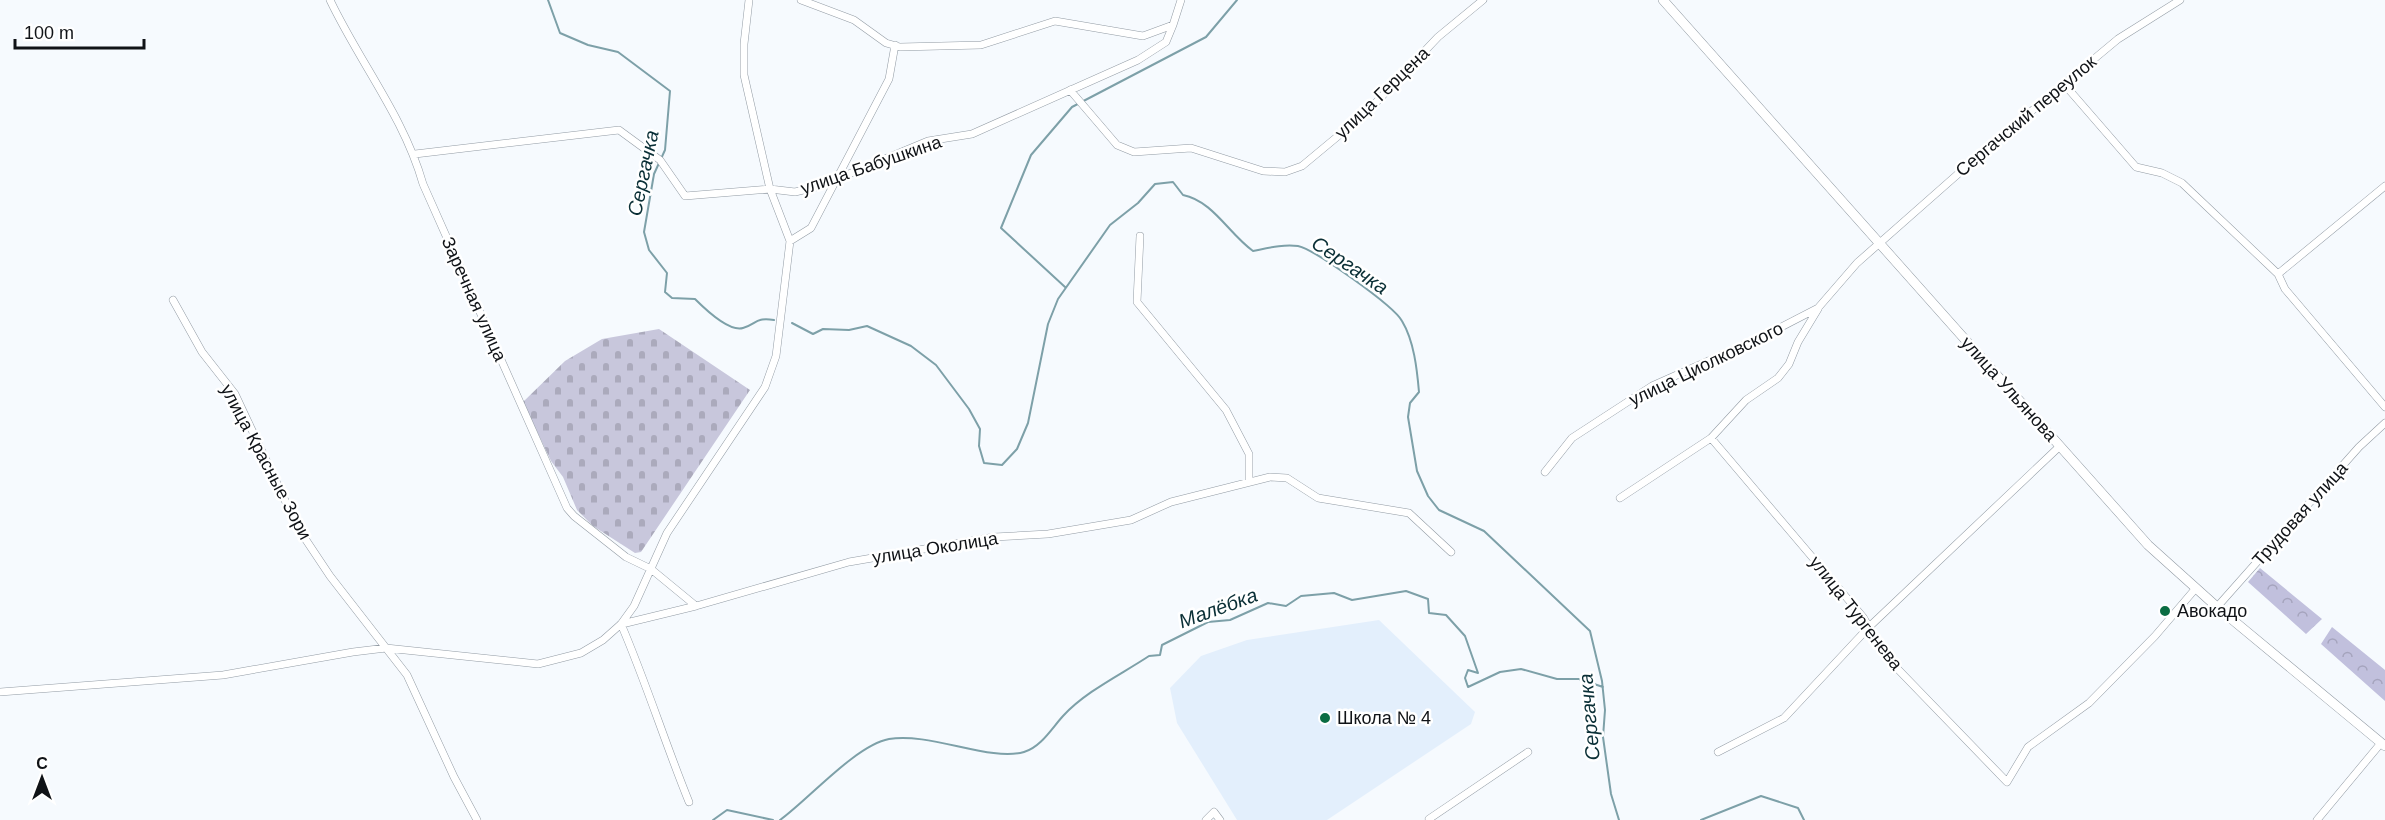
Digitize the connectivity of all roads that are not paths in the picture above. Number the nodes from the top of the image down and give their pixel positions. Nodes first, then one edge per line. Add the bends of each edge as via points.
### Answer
1 (330, 0) edge
2 (749, 0) edge
3 (801, 0) edge
4 (1181, 0) edge
5 (1483, 0) edge
6 (1663, 0) edge
7 (2180, 0) edge
8 (1173, 25) junction
9 (894, 45) junction
10 (2064, 84) junction
11 (1070, 90) junction
12 (414, 154) junction
13 (837, 177) junction
14 (2385, 186) edge
15 (770, 189) junction
16 (1140, 236) dead end
17 (790, 241) junction
18 (1879, 243) junction
19 (2278, 274) junction
20 (173, 300) dead end
21 (1818, 308) junction
22 (2385, 407) edge
23 (2385, 423) edge
24 (1712, 438) junction
25 (2060, 446) junction
26 (1545, 472) dead end
27 (1249, 480) junction
28 (1620, 498) dead end
29 (1451, 552) dead end
30 (651, 569) junction
31 (2196, 588) junction
32 (696, 606) junction
33 (2217, 607) junction
34 (621, 624) junction
35 (1869, 627) junction
36 (386, 648) junction
37 (0, 692) edge
38 (2383, 744) edge
39 (1528, 752) dead end
40 (1718, 752) dead end
41 (690, 802) dead end
42 (477, 820) edge
43 (1206, 820) edge
44 (1221, 820) edge
45 (1428, 820) edge
46 (2317, 820) edge

1 - 12 street, Заречная улица via 348,39 400,122
2 - 15 street via 744,75
3 - 9 street via 854,20
4 - 8 street
5 - 11 street, улица Герцена via 1438,37 1367,112 1302,166 1285,172 1263,171 1191,148 1134,152 1117,145
6 - 18 main road, улица Ульянова
7 - 10 street, Сергачский переулок via 2118,39
8 - 9 street via 1143,36 1055,21 981,45
8 - 11 street via 1166,42 1138,60
9 - 13 street via 889,79
10 - 18 street, Сергачский переулок
10 - 19 street via 2136,167 2182,183
11 - 13 street, улица Бабушкина via 972,134 928,141
12 - 15 street, улица Бабушкина via 619,130 660,160 685,196
12 - 30 street, Заречная улица via 423,184 567,508 626,557
13 - 15 street, улица Бабушкина via 795,192
13 - 17 street via 811,228
14 - 19 street
15 - 17 street
16 - 27 street via 1137,302 1226,410 1249,454
17 - 30 street via 776,356 765,387 668,534
18 - 21 street, улица Циолковского
18 - 25 main road, улица Ульянова
19 - 22 street via 2285,289
20 - 36 street, улица Красные Зори via 202,352 235,394 298,528
21 - 24 street, улица Циолковского via 1778,378 1746,400
21 - 26 street, улица Циолковского via 1652,386 1572,438
23 - 33 street, Трудовая улица via 2359,447
24 - 28 street, улица Циолковского
24 - 35 street, улица Тургенева
25 - 31 main road, улица Ульянова via 2148,545
25 - 35 street
27 - 29 street, улица Околица via 1287,478 1318,498 1409,513
27 - 32 street, улица Околица via 1171,502 1131,520 1048,534 984,538 860,560
30 - 32 street, Заречная улица
30 - 34 street
31 - 33 main road, улица Ульянова
31 - 35 street, улица Тургенева via 2089,703 2028,747 2007,782 1890,660
32 - 34 street, улица Околица
33 - 38 main road, улица Ульянова
34 - 36 street via 581,653 537,664
34 - 41 street
35 - 40 street via 1784,718
36 - 37 street via 224,675
36 - 42 street via 407,675
38 - 46 street
39 - 45 street
43 - 44 street via 1214,812

